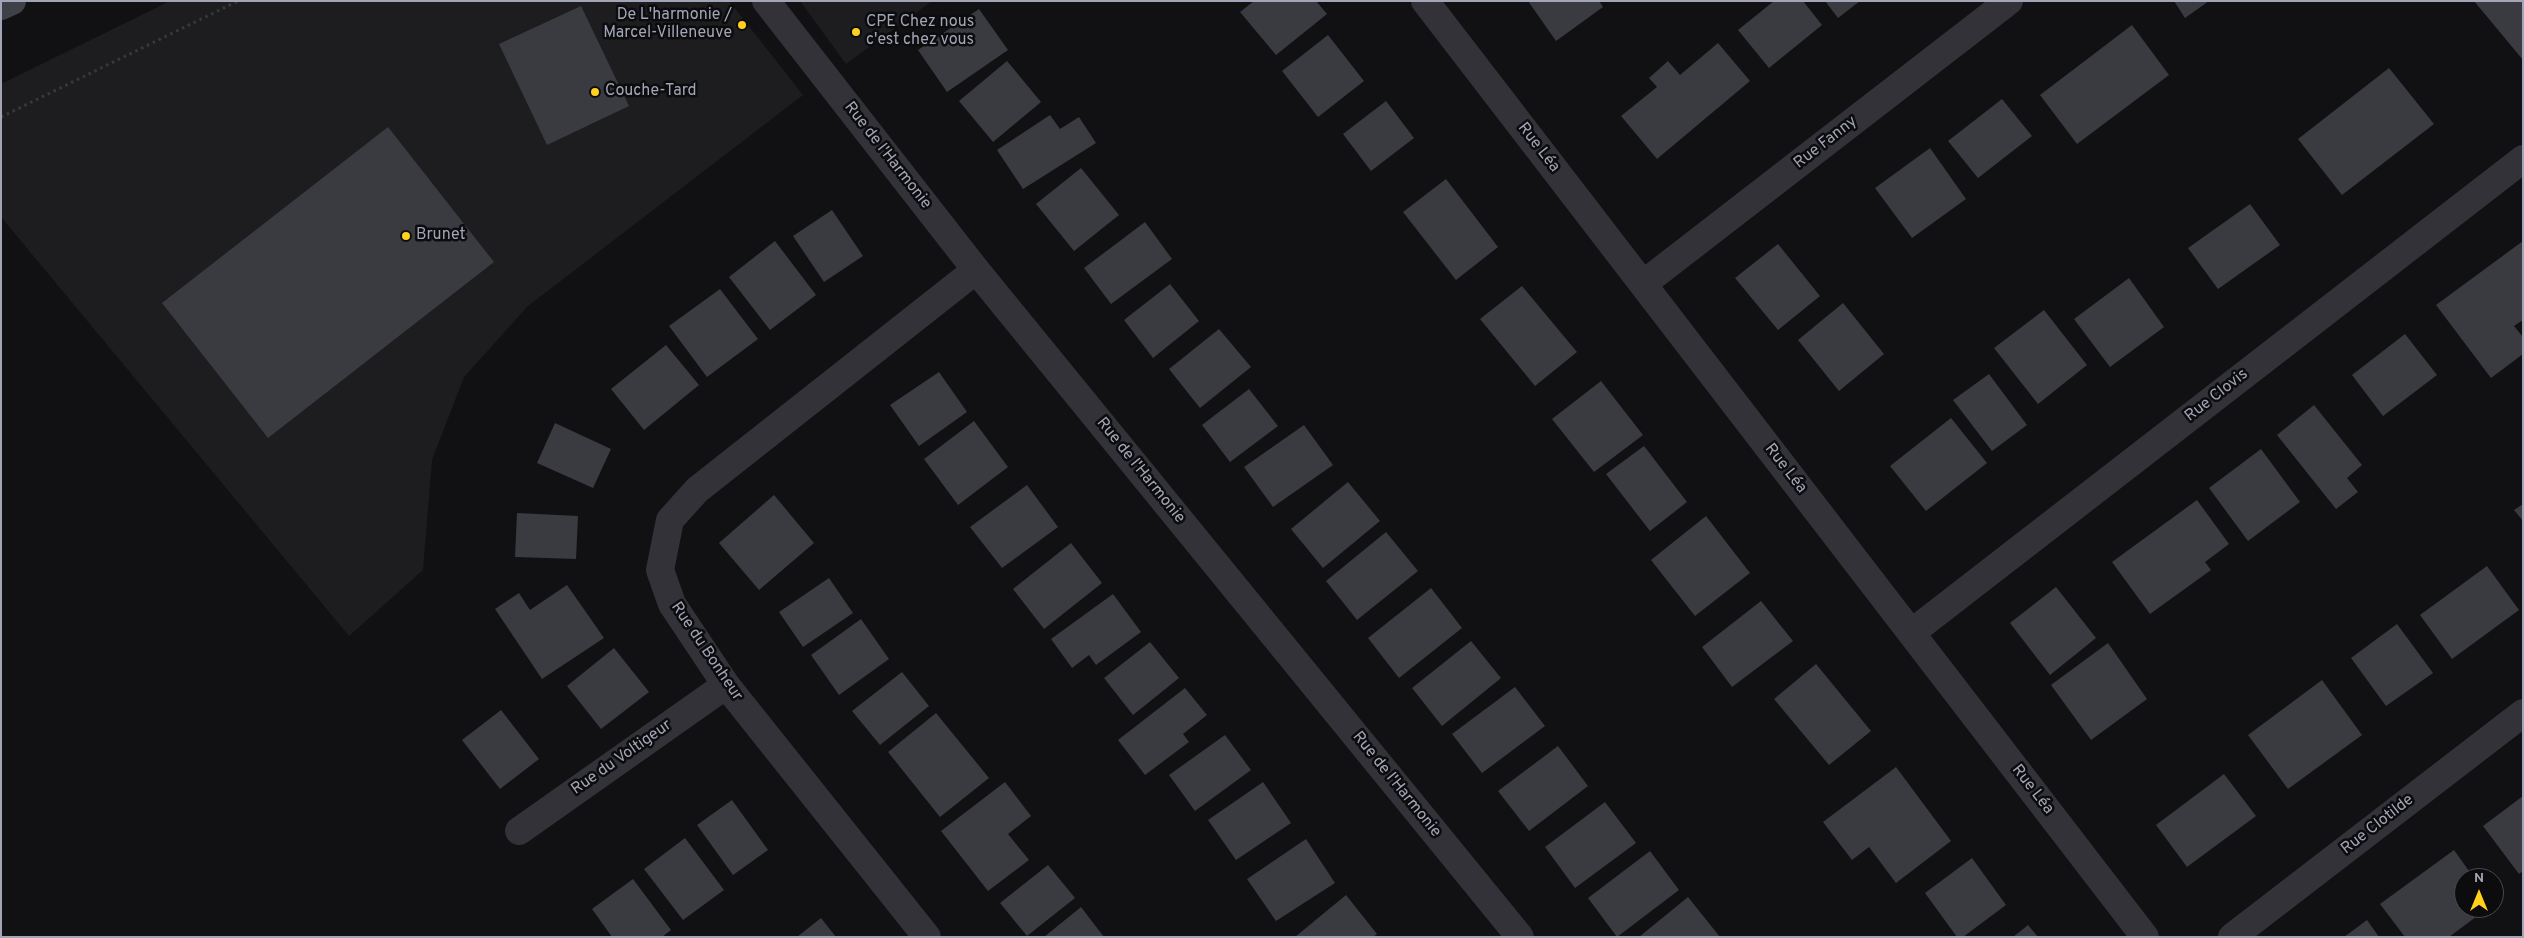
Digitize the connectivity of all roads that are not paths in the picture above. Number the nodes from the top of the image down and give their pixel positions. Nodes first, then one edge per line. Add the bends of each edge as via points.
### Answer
1 (12, 1) edge
2 (766, 1) edge
3 (1425, 1) edge
4 (2009, 1) edge
5 (1, 6) edge
6 (2523, 160) edge
7 (976, 270) junction
8 (1643, 284) junction
9 (1911, 632) junction
10 (726, 685) junction
11 (2523, 713) edge
12 (519, 831) dead end
13 (927, 937) edge
14 (1520, 937) edge
15 (2145, 937) edge
16 (2232, 937) edge

1 - 5 street
2 - 7 street, Rue de l'Harmonie
3 - 8 street, Rue Léa
4 - 8 street, Rue Fanny
6 - 9 street, Rue Clovis
7 - 10 street, Rue du Bonheur via 697,490 670,520 660,570 672,604
7 - 14 street, Rue de l'Harmonie
8 - 9 street, Rue Léa
9 - 15 street, Rue Léa
10 - 12 street, Rue du Voltigeur
10 - 13 street, Rue du Bonheur
11 - 16 street, Rue Clotilde

